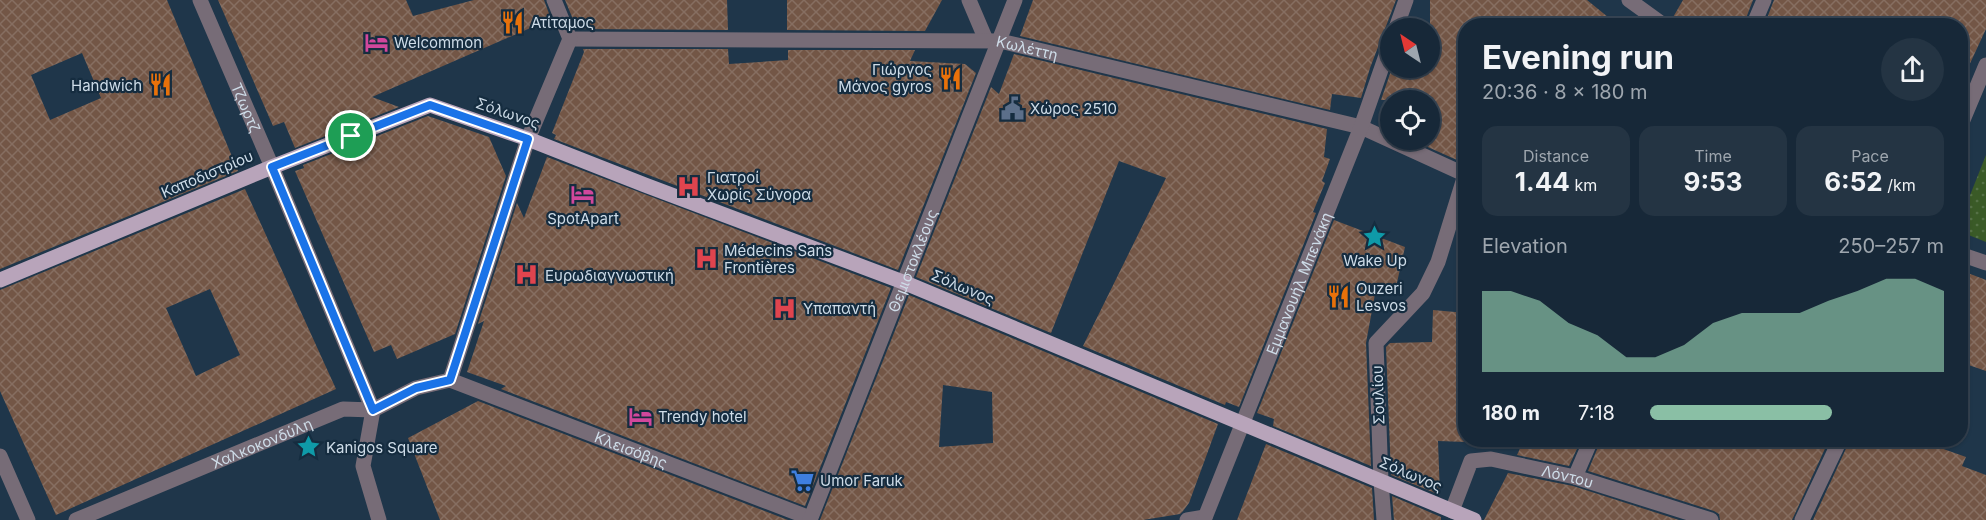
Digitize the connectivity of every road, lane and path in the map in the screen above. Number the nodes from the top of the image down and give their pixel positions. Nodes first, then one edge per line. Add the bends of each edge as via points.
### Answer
1 (200, 0) edge
2 (554, 0) edge
3 (969, 0) edge
4 (1015, 0) edge
5 (1406, 0) edge
6 (1629, 0) edge
7 (1764, 0) edge
8 (1400, 18) edge
9 (1654, 18) edge
10 (1756, 18) edge
11 (570, 39) junction
12 (993, 40) junction
13 (1986, 65) edge
14 (1380, 73) edge
15 (430, 105) joint
16 (1968, 108) edge
17 (1361, 127) junction
18 (528, 139) junction
19 (272, 167) junction
20 (1458, 172) edge
21 (1458, 198) edge
22 (1968, 257) edge
23 (1986, 263) edge
24 (0, 280) edge
25 (903, 282) junction
26 (450, 380) junction
27 (373, 410) junction
28 (1241, 423) junction
29 (1588, 447) edge
30 (1837, 447) edge
31 (0, 456) edge
32 (1575, 477) junction
33 (1381, 481) junction
34 (1452, 511) junction
35 (810, 519) edge
36 (1205, 519) edge
37 (28, 520) edge
38 (76, 520) edge
39 (380, 520) edge
40 (1187, 520) edge
41 (1384, 520) edge
42 (1474, 520) edge
43 (1711, 520) edge
44 (1802, 520) edge

1 - 19 street, Τζωρτζ
2 - 11 street
3 - 12 street
4 - 12 street, Θεμιστοκλέους
5 - 8 street
6 - 9 street
7 - 10 street
11 - 12 street, Κωλέττη
11 - 18 street
12 - 17 street, Κωλέττη
12 - 25 street, Θεμιστοκλέους
13 - 16 street
14 - 17 street, Εμμανουήλ Μπενάκη
15 - 18 main road, Σόλωνος
15 - 19 main road, Καποδιστρίου
17 - 20 street, Κωλέττη
17 - 28 street, Εμμανουήλ Μπενάκη
18 - 25 main road, Σόλωνος
18 - 26 street
19 - 24 main road, Καποδιστρίου
19 - 27 street, Τζωρτζ
21 - 33 street, Σουλίου via 1438,262 1423,293 1376,342
22 - 23 street
25 - 28 main road, Σόλωνος
25 - 35 street, Θεμιστοκλέους
26 - 27 street, Χαλκοκονδύλη via 416,388
26 - 35 street, Κλεισόβης
27 - 38 street, Χαλκοκονδύλη via 343,409
27 - 39 street via 363,466
28 - 33 main road, Σόλωνος
28 - 36 street, Εμμανουήλ Μπενάκη
29 - 32 street
30 - 44 street
31 - 37 street
32 - 34 street, Λόντου via 1491,459 1472,462
32 - 43 street, Λόντου
33 - 34 main road, Σόλωνος
33 - 41 street, Σουλίου
34 - 42 main road, Σόλωνος
36 - 40 street

